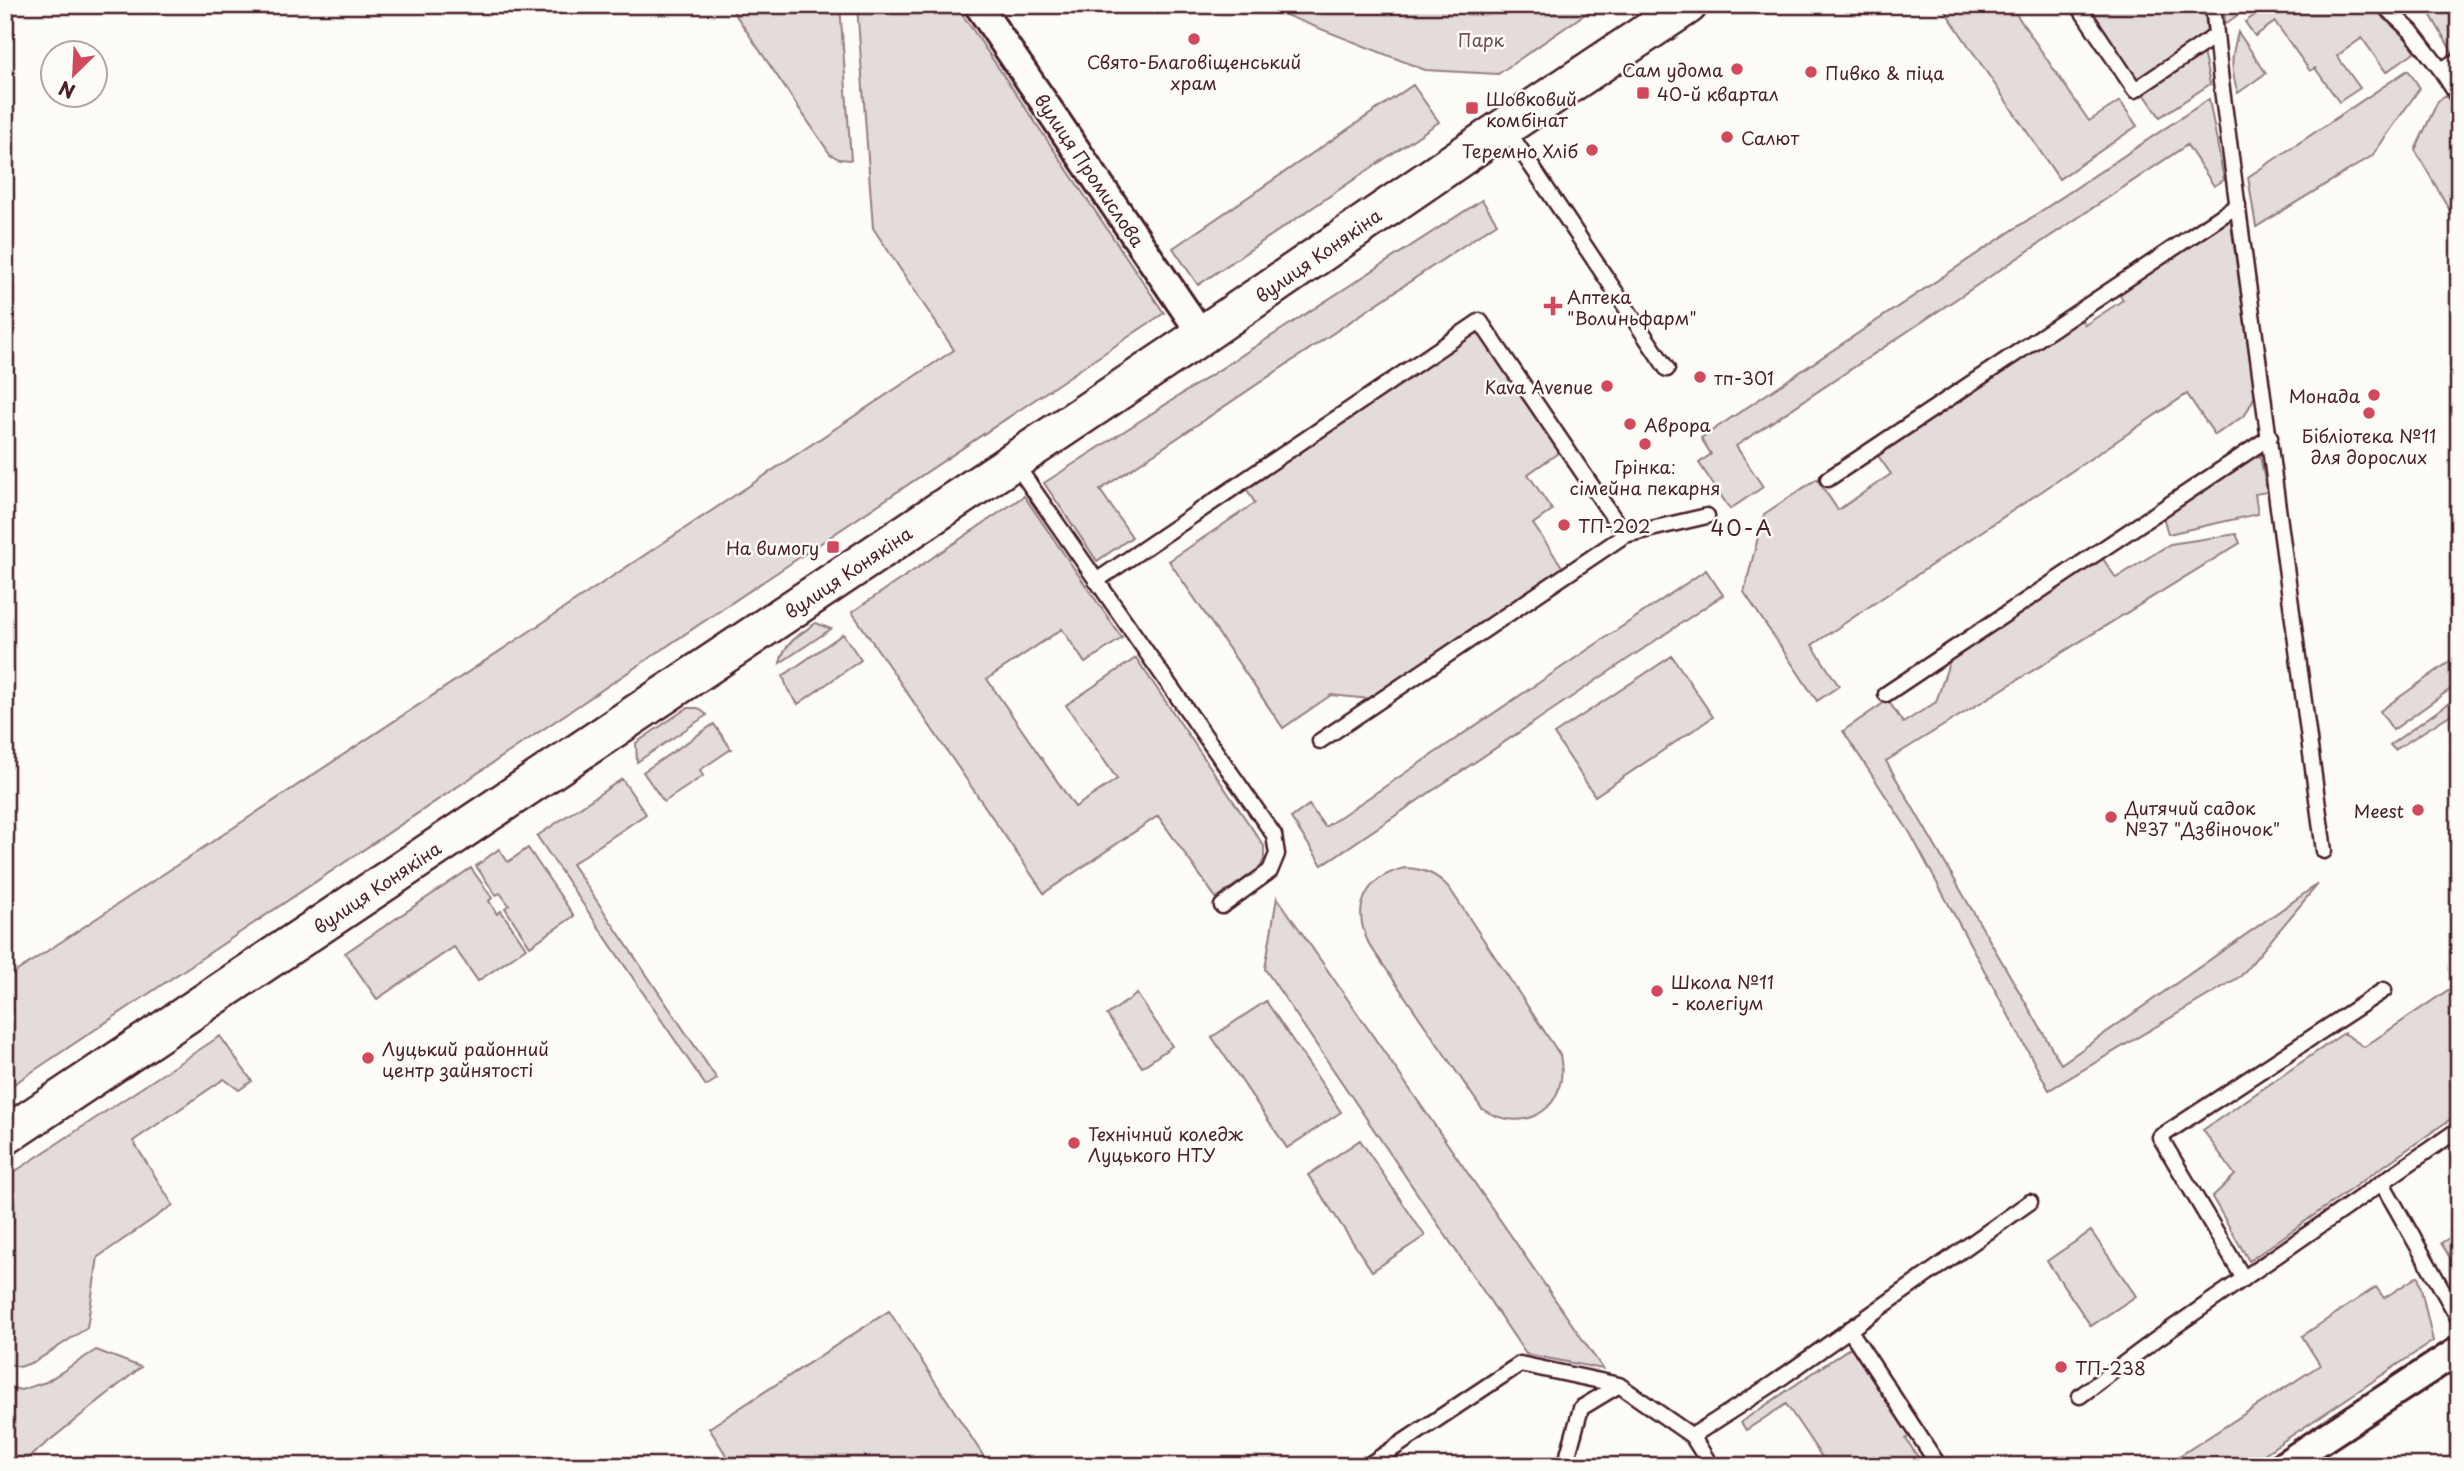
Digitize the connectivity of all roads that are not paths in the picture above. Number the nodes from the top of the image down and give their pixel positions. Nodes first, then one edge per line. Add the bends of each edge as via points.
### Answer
1 (978, 5) edge
2 (1688, 5) edge
3 (2078, 5) edge
4 (2213, 5) edge
5 (2383, 5) edge
6 (2215, 36) junction
7 (2459, 59) edge
8 (2441, 70) junction
9 (2459, 98) edge
10 (1505, 127) junction
11 (2238, 205) junction
12 (1202, 335) junction
13 (1667, 369) dead end
14 (2270, 437) junction
15 (1013, 461) junction
16 (1828, 479) dead end
17 (1707, 516) dead end
18 (1625, 535) junction
19 (1096, 581) junction
20 (1886, 694) dead end
21 (1320, 741) dead end
22 (2324, 851) dead end
23 (1222, 906) dead end
24 (2384, 990) dead end
25 (2459, 1129) edge
26 (5, 1136) edge
27 (2382, 1183) junction
28 (2030, 1202) dead end
29 (2244, 1279) junction
30 (2459, 1319) edge
31 (1849, 1329) junction
32 (2459, 1350) edge
33 (1619, 1385) junction
34 (2080, 1396) dead end
35 (1692, 1436) junction
36 (1367, 1466) edge
37 (1565, 1466) edge
38 (1712, 1466) edge
39 (1939, 1466) edge
40 (2282, 1466) edge

1 - 12 street, вулиця Промислова
2 - 10 street, вулиця Конякіна
3 - 6 lane via 2135,90
4 - 6 lane
5 - 8 lane via 2411,31
6 - 11 lane
7 - 8 lane
8 - 9 lane
10 - 12 street, вулиця Конякіна
10 - 13 lane
11 - 14 lane
11 - 16 lane
12 - 15 street, вулиця Конякіна
14 - 20 lane
14 - 22 lane
15 - 19 lane
15 - 26 street, вулиця Конякіна
17 - 18 lane
18 - 19 lane via 1480,321
18 - 21 lane
19 - 23 lane via 1274,835 1277,854 1270,871
24 - 29 lane via 2160,1137
25 - 27 lane
27 - 29 lane
27 - 30 lane
28 - 31 lane
29 - 34 lane
31 - 35 lane
31 - 39 lane
32 - 40 street
33 - 35 lane
33 - 36 lane via 1520,1364
33 - 37 lane via 1581,1408
35 - 38 lane

